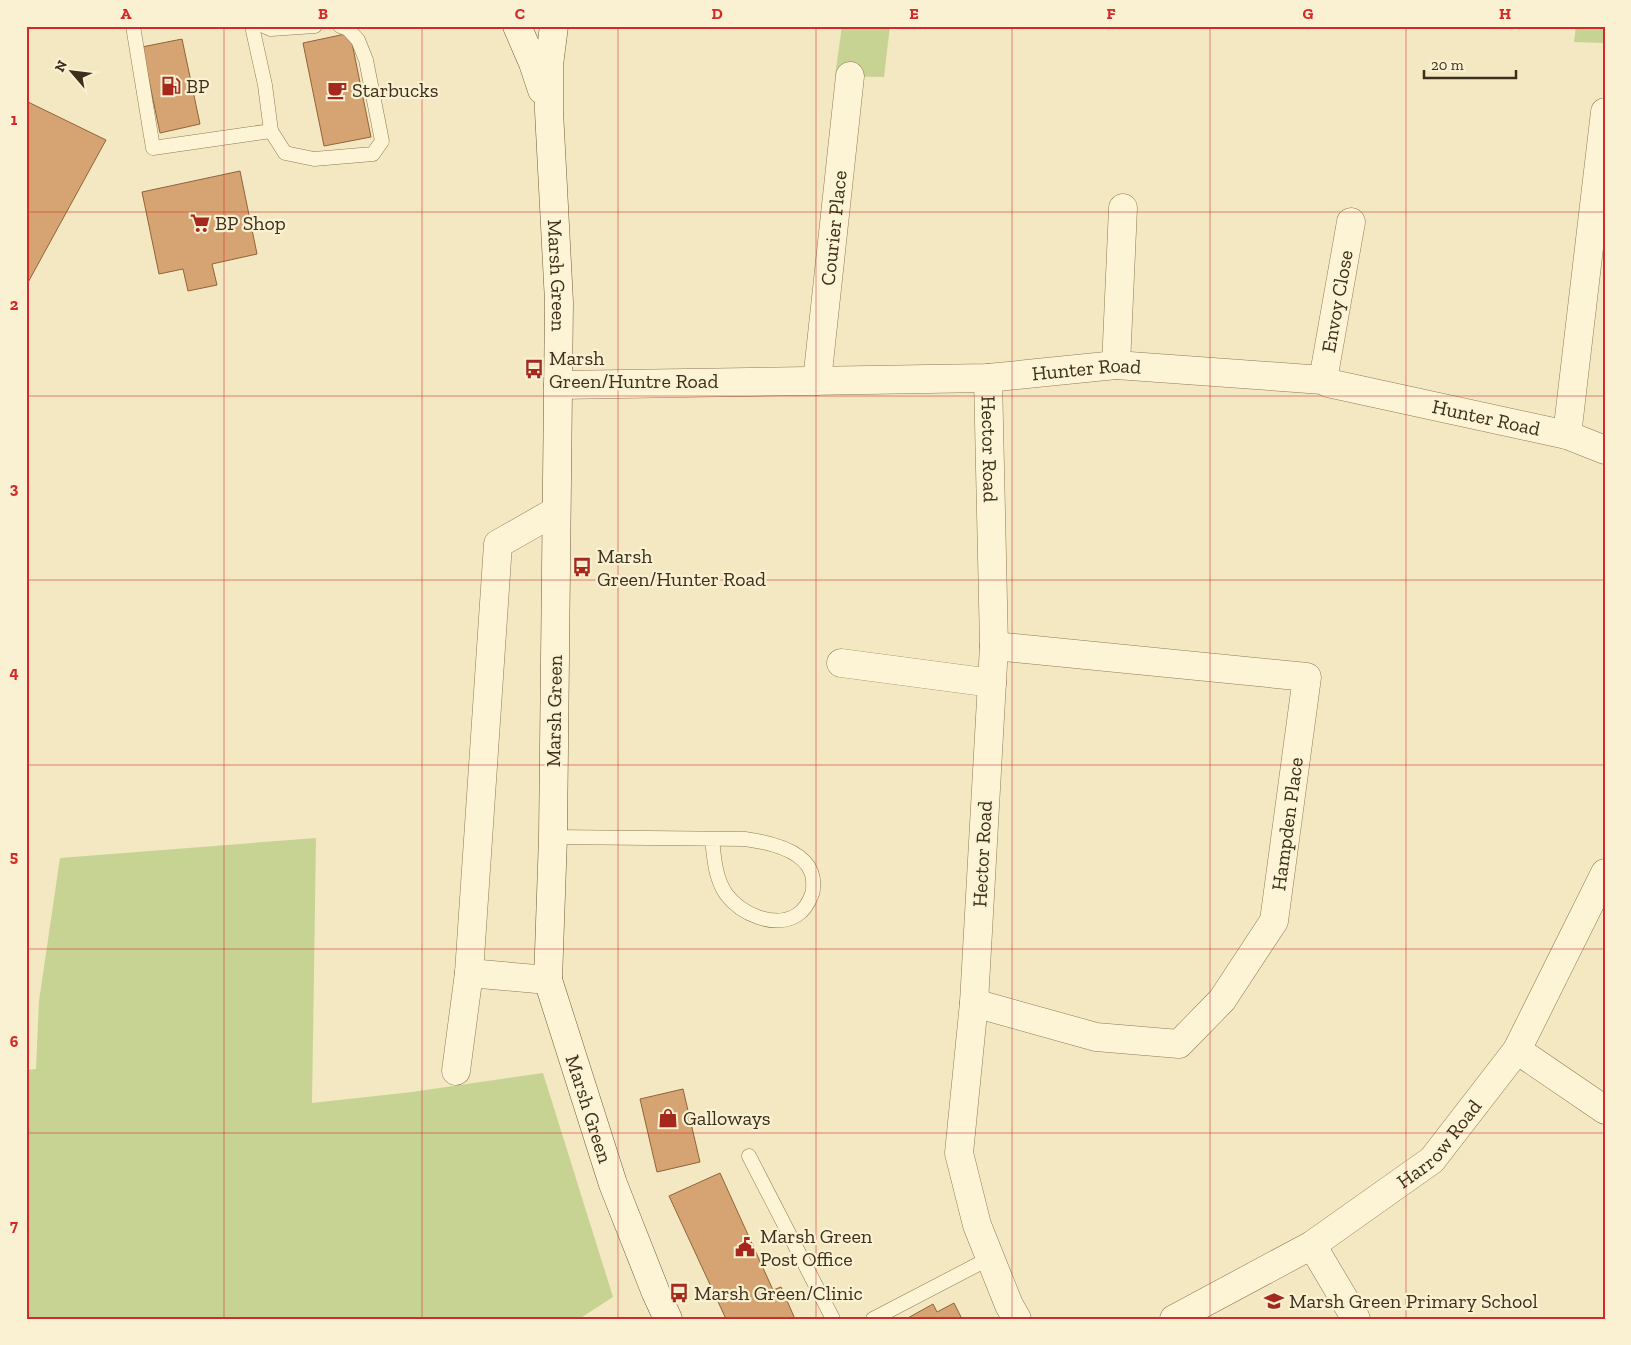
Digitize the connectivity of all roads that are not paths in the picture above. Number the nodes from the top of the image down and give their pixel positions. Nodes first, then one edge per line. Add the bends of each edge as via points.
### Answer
1 (133, 26) edge
2 (252, 26) edge
3 (264, 26) edge
4 (315, 26) edge
5 (340, 26) edge
6 (517, 26) edge
7 (554, 26) edge
8 (850, 76) dead end
9 (549, 111) junction
10 (1605, 112) edge
11 (271, 131) junction
12 (1123, 208) dead end
13 (1351, 222) dead end
14 (1116, 365) junction
15 (988, 378) junction
16 (1323, 380) junction
17 (816, 381) junction
18 (558, 385) junction
19 (1567, 435) junction
20 (1605, 450) edge
21 (556, 511) junction
22 (994, 646) junction
23 (841, 663) dead end
24 (992, 683) junction
25 (553, 837) junction
26 (712, 839) junction
27 (1605, 873) edge
28 (469, 973) junction
29 (548, 980) junction
30 (974, 1003) junction
31 (1517, 1050) junction
32 (456, 1071) dead end
33 (1605, 1110) edge
34 (749, 1156) dead end
35 (1312, 1245) junction
36 (990, 1258) junction
37 (668, 1319) edge
38 (833, 1319) edge
39 (873, 1319) edge
40 (1017, 1319) edge
41 (1174, 1319) edge
42 (1356, 1319) edge

1 - 11 lane via 153,148
2 - 11 lane
3 - 4 lane via 271,29
5 - 11 lane via 348,29 358,40 366,60 382,141 373,154 314,159 285,153
6 - 9 street, Marsh Green
7 - 9 street, Marsh Green via 549,65
8 - 17 street, Courier Place
9 - 18 street, Marsh Green via 559,302
10 - 19 street
12 - 14 street
13 - 16 street, Envoy Close
14 - 15 street, Hunter Road
14 - 16 street, Hunter Road
15 - 17 street, Hunter Road
15 - 22 street, Hector Road
16 - 19 street, Hunter Road
17 - 18 street, Hunter Road
18 - 21 street, Marsh Green
19 - 20 street, Hunter Road
21 - 25 street, Marsh Green
21 - 28 street via 498,544
22 - 24 street, Hector Road
22 - 30 street, Hampden Place via 1307,677 1274,921 1222,1000 1179,1044 1096,1037
23 - 24 street
24 - 30 street, Hector Road
25 - 26 lane
25 - 29 street, Marsh Green
26 - 26 lane via 769,842 787,849 803,861 812,874 814,890 809,903 799,914 787,920 771,920 740,907 718,878
27 - 31 street, Harrow Road
28 - 29 street
28 - 32 street
29 - 37 street, Marsh Green via 613,1184
30 - 36 street, Hector Road via 959,1153
31 - 33 street
31 - 35 street, Harrow Road via 1432,1160
34 - 38 lane
35 - 41 street, Harrow Road
35 - 42 street
36 - 39 lane
36 - 40 street, Hector Road

